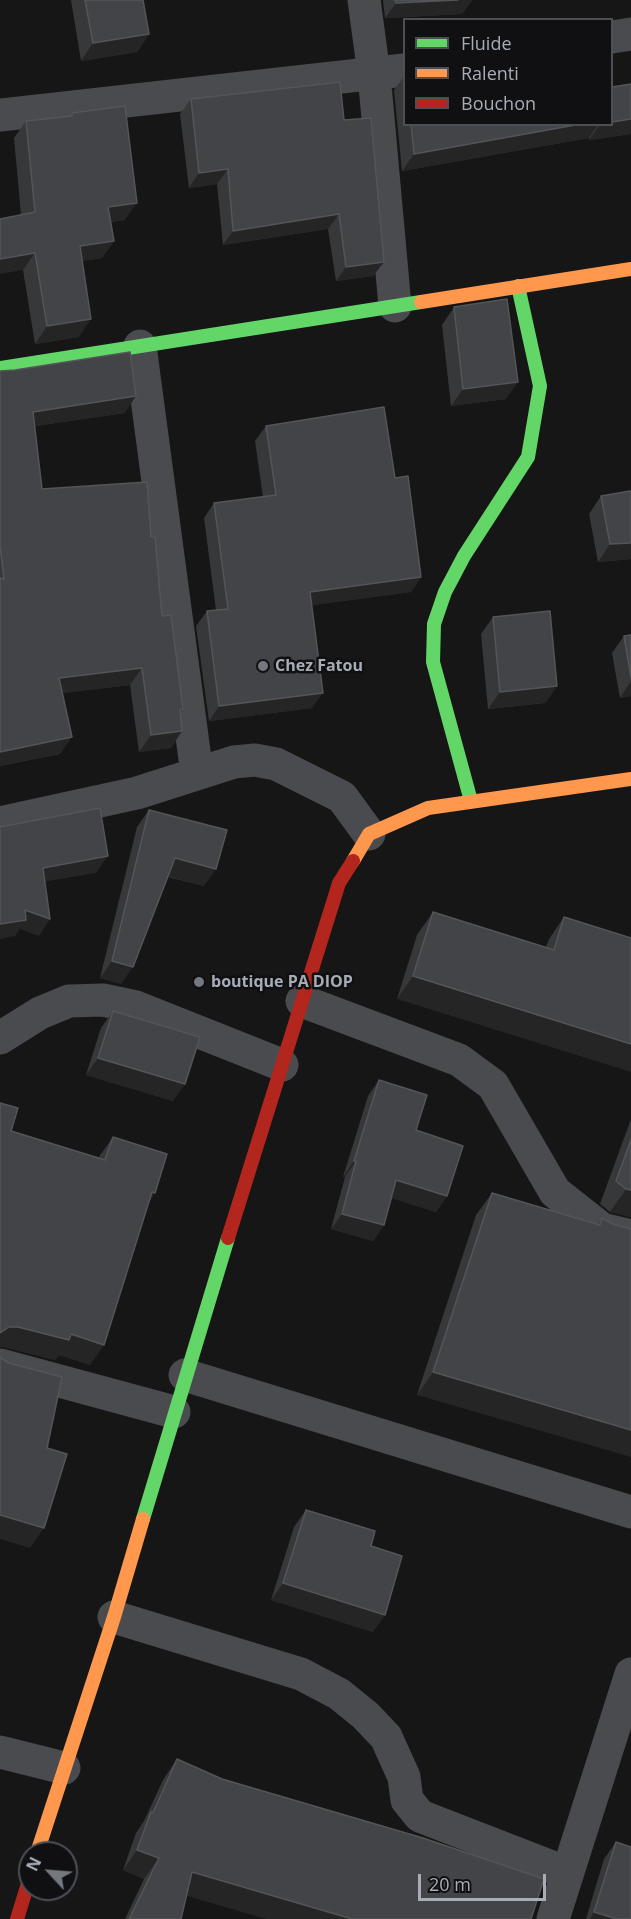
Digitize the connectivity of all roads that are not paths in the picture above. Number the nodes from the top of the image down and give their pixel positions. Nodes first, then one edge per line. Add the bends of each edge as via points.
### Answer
1 (364, 0) edge
2 (631, 34) edge
3 (613, 37) edge
4 (389, 72) edge
5 (0, 115) edge
6 (631, 269) edge
7 (518, 286) junction
8 (395, 306) junction
9 (140, 346) junction
10 (0, 368) edge
11 (197, 774) junction
12 (631, 779) edge
13 (471, 801) junction
14 (0, 823) edge
15 (369, 834) junction
16 (302, 1001) junction
17 (0, 1038) edge
18 (282, 1065) junction
19 (631, 1236) edge
20 (0, 1365) edge
21 (185, 1375) junction
22 (174, 1412) junction
23 (631, 1512) edge
24 (114, 1617) junction
25 (631, 1674) edge
26 (625, 1716) edge
27 (0, 1752) edge
28 (64, 1768) junction
29 (42, 1841) edge
30 (567, 1873) junction
31 (23, 1901) edge
32 (17, 1919) edge
33 (553, 1919) edge

1 - 4 street
2 - 3 street
4 - 5 street
4 - 8 street
6 - 7 main road
7 - 8 main road
7 - 13 main road via 540,386 528,457 464,556 434,624 433,662
8 - 9 main road
9 - 10 main road
9 - 11 street
11 - 14 street via 137,793
11 - 15 street via 234,762 276,764 342,797
12 - 13 main road
13 - 15 main road via 428,808
15 - 16 main road via 339,883
16 - 18 main road
16 - 19 street via 459,1060 493,1085 555,1192 602,1229
17 - 18 street via 40,1013 69,1001 103,1000 136,1007
18 - 21 main road
20 - 22 street
21 - 22 main road
21 - 23 street
22 - 24 main road
24 - 28 main road
24 - 30 street via 301,1674 339,1694 386,1737 404,1777 407,1800 420,1816
25 - 26 street
26 - 30 street
27 - 28 street
28 - 29 main road
30 - 33 street
31 - 32 main road

